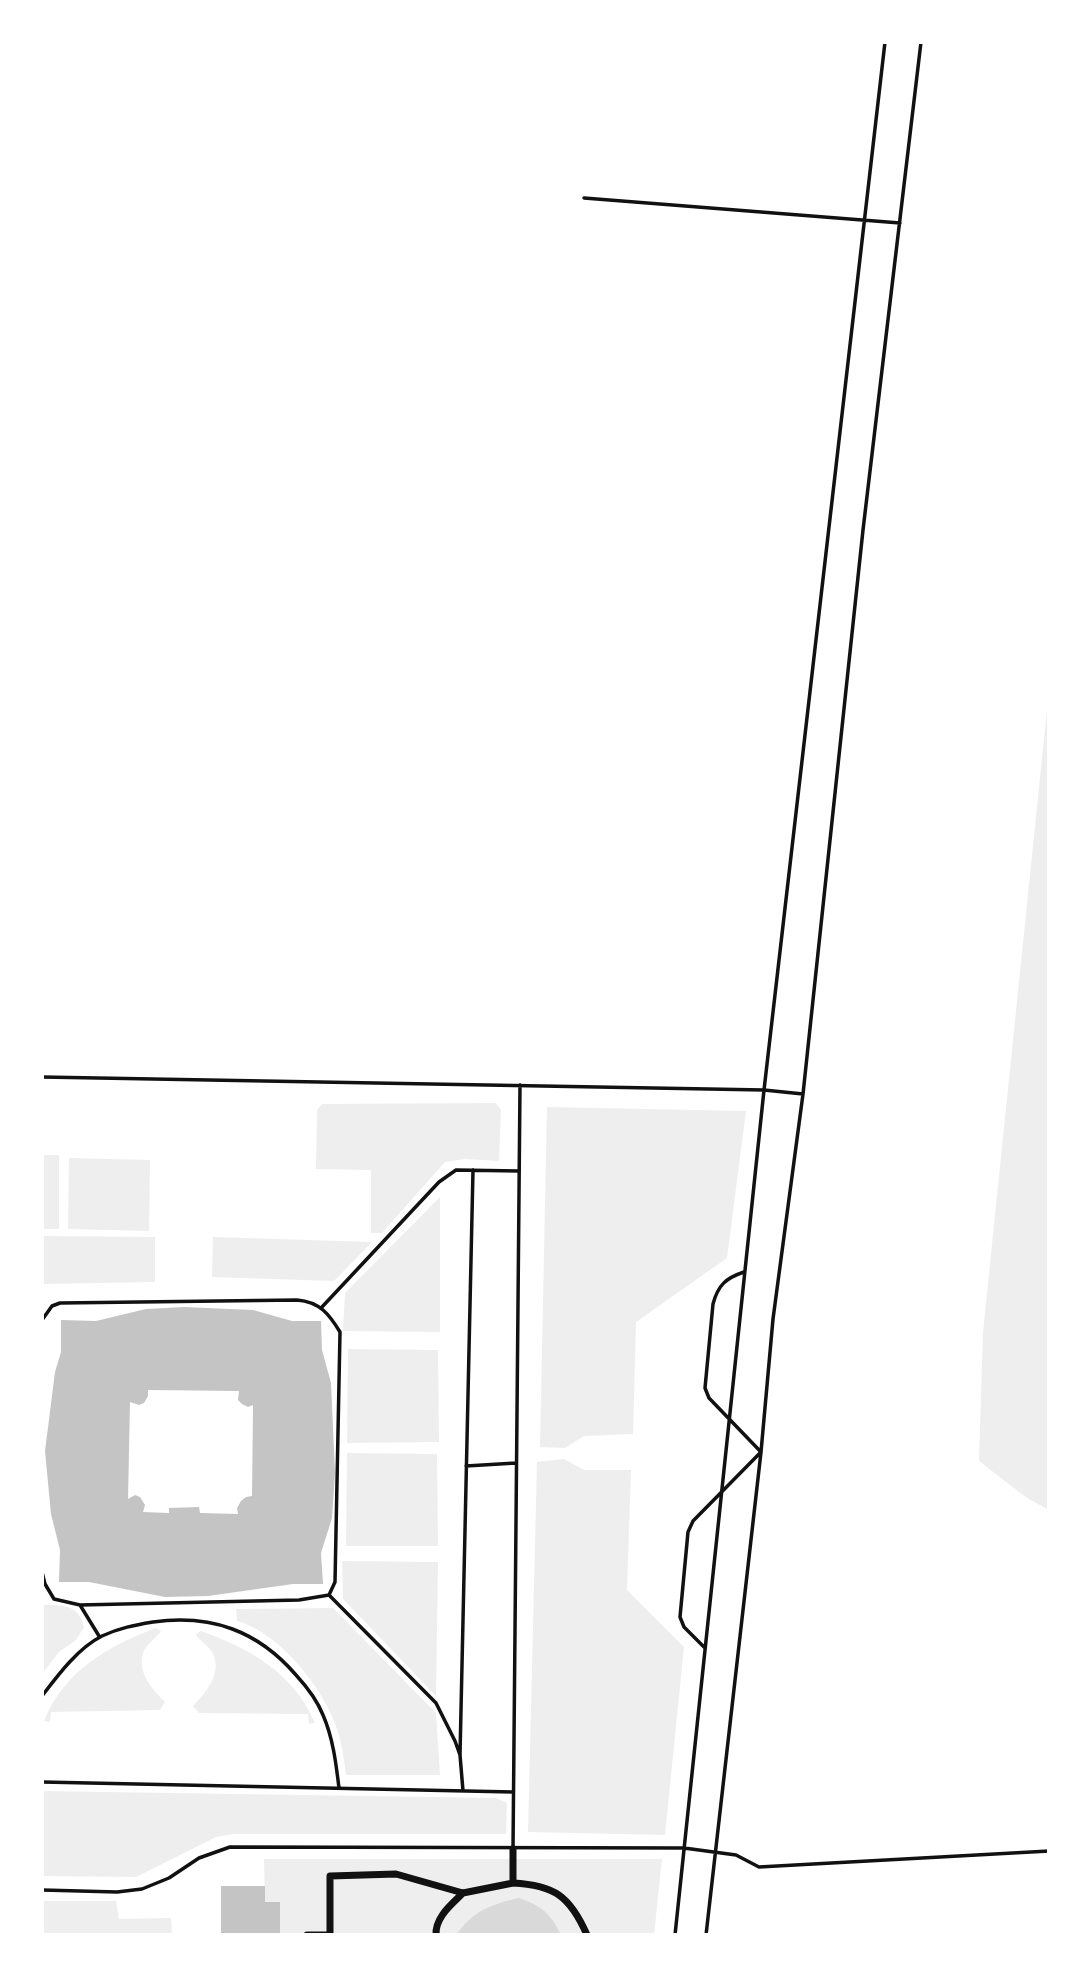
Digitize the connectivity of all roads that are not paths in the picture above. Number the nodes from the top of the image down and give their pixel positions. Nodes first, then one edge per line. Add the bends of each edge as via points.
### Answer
1 (885, 42) edge
2 (921, 42) edge
3 (584, 198) dead end
4 (864, 219) junction
5 (900, 223) junction
6 (42, 1077) edge
7 (520, 1085) junction
8 (764, 1090) junction
9 (803, 1094) junction
10 (473, 1170) junction
11 (519, 1171) junction
12 (744, 1272) junction
13 (322, 1307) junction
14 (42, 1320) edge
15 (729, 1418) junction
16 (761, 1452) junction
17 (516, 1463) junction
18 (466, 1466) junction
19 (721, 1492) junction
20 (42, 1572) edge
21 (329, 1595) junction
22 (80, 1605) junction
23 (100, 1637) junction
24 (705, 1648) junction
25 (42, 1696) edge
26 (460, 1755) junction
27 (42, 1782) edge
28 (339, 1788) junction
29 (463, 1791) junction
30 (513, 1792) junction
31 (684, 1848) junction
32 (513, 1849) junction
33 (716, 1851) junction
34 (1049, 1851) edge
35 (513, 1883) junction
36 (42, 1890) edge
37 (463, 1893) junction
38 (307, 1935) edge
39 (436, 1935) edge
40 (587, 1935) edge
41 (675, 1935) edge
42 (706, 1935) edge

1 - 4 lane
2 - 5 lane
3 - 4 lane
4 - 5 lane
4 - 8 lane
5 - 9 lane
6 - 7 lane
7 - 8 lane
7 - 11 lane
8 - 9 lane
8 - 12 lane
9 - 16 lane via 773,1319
10 - 11 lane
10 - 13 lane via 456,1170 439,1182
10 - 18 lane
11 - 17 lane
12 - 15 lane
12 - 15 lane via 723,1281 713,1304 705,1388
13 - 14 lane via 297,1300 60,1303
13 - 21 lane via 341,1332 335,1582
15 - 16 lane
15 - 19 lane
16 - 19 lane
16 - 33 lane
17 - 18 lane
17 - 30 lane
18 - 26 lane
19 - 24 lane
19 - 24 lane via 688,1532 680,1617
20 - 22 lane via 54,1599
21 - 22 lane via 299,1600
21 - 26 lane via 436,1703
22 - 23 lane
23 - 25 lane via 59,1673
23 - 28 lane via 128,1626 205,1620 242,1632 274,1652 309,1690 323,1714 334,1747
24 - 31 lane
26 - 29 lane
27 - 28 lane
28 - 29 lane
29 - 30 lane
30 - 32 lane
31 - 32 lane
31 - 33 lane
31 - 41 lane
32 - 35 street
32 - 36 lane via 230,1846 142,1889
33 - 34 lane via 758,1867
33 - 42 lane
35 - 37 street
35 - 40 street via 538,1884 556,1892 577,1912
37 - 38 street via 396,1874 330,1876 330,1935
37 - 39 street via 444,1912

